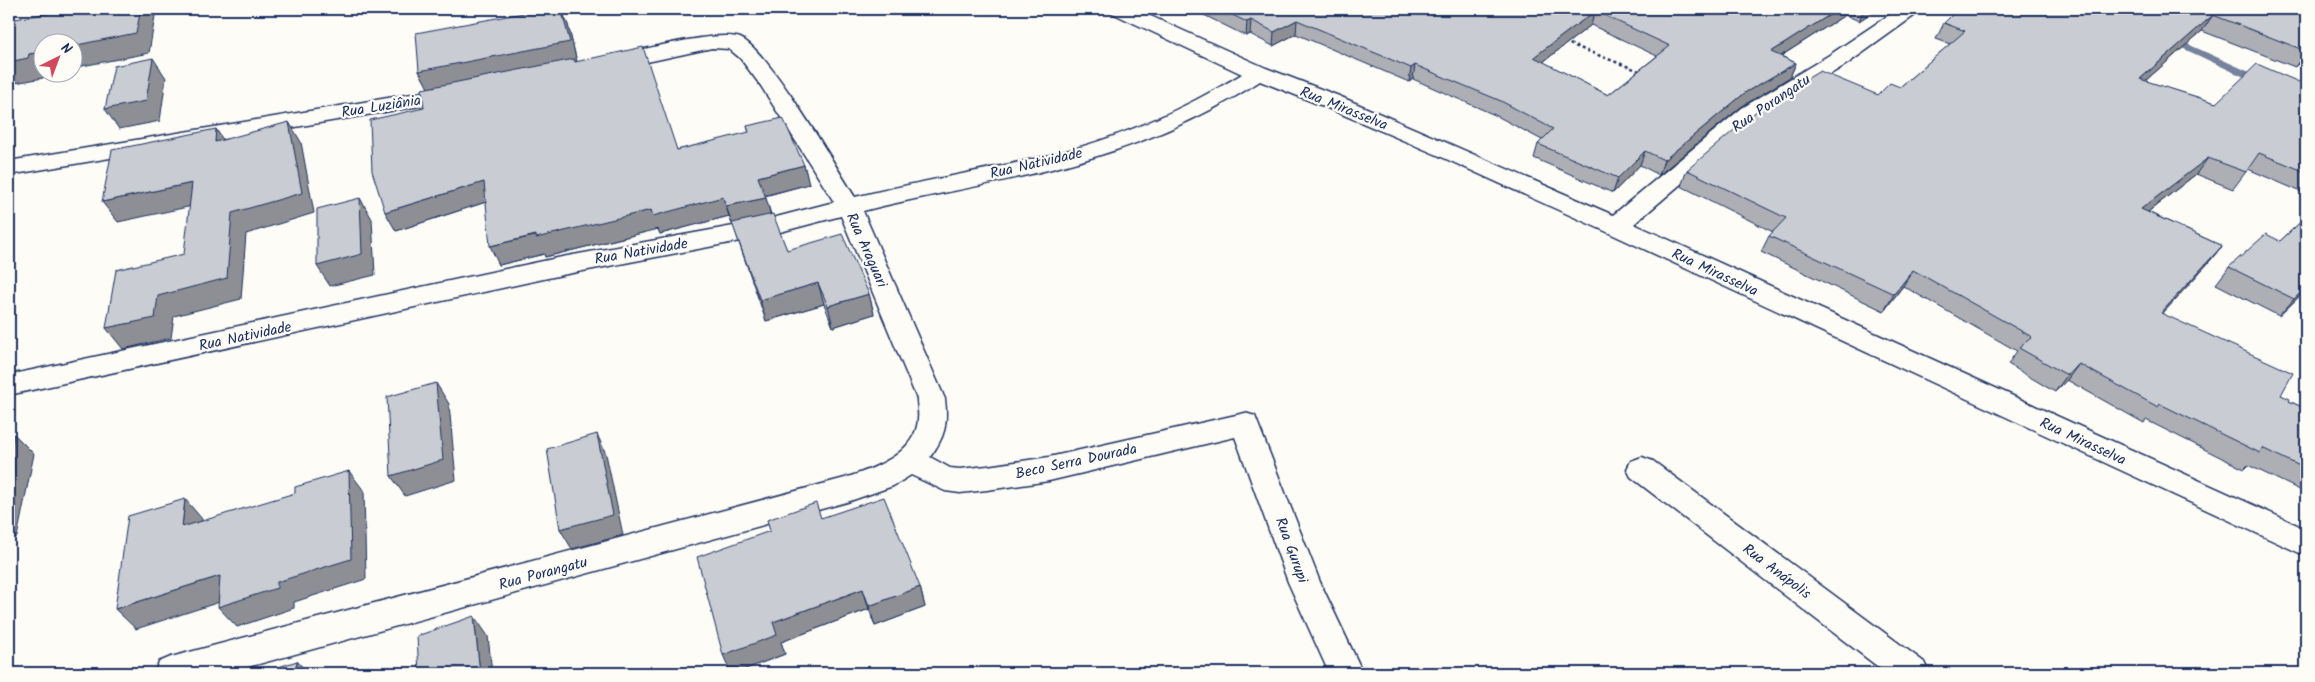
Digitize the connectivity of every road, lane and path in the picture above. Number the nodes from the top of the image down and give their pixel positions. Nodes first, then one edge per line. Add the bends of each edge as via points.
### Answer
1 (1119, 9) edge
2 (1907, 10) edge
3 (1561, 41) edge
4 (587, 69) edge
5 (1258, 73) junction
6 (1651, 75) edge
7 (483, 89) edge
8 (9, 168) edge
9 (849, 207) junction
10 (1616, 226) junction
11 (9, 385) edge
12 (1245, 424) joint
13 (910, 461) junction
14 (1642, 469) dead end
15 (2306, 543) edge
16 (171, 673) edge
17 (1346, 673) edge
18 (1912, 673) edge

1 - 5 street, Rua Mirasselva
2 - 10 street, Rua Porangatu via 1839,59 1750,113
3 - 6 path
4 - 9 street, Rua Araguari via 712,42 734,42 748,53 771,84
5 - 9 street, Rua Natividade via 1188,112 1102,147 1052,162 917,189
5 - 10 street, Rua Mirasselva via 1331,101
7 - 8 street, Rua Luziânia
9 - 11 street, Rua Natividade via 761,229 562,266
9 - 13 street, Rua Araguari via 931,400 933,420 925,442
10 - 15 street, Rua Mirasselva
12 - 13 street, Beco Serra Dourada via 1049,468 960,481 944,479
12 - 17 street, Rua Gurupi via 1304,582
13 - 16 street, Rua Porangatu via 882,478 847,490
14 - 18 street, Rua Anápolis

